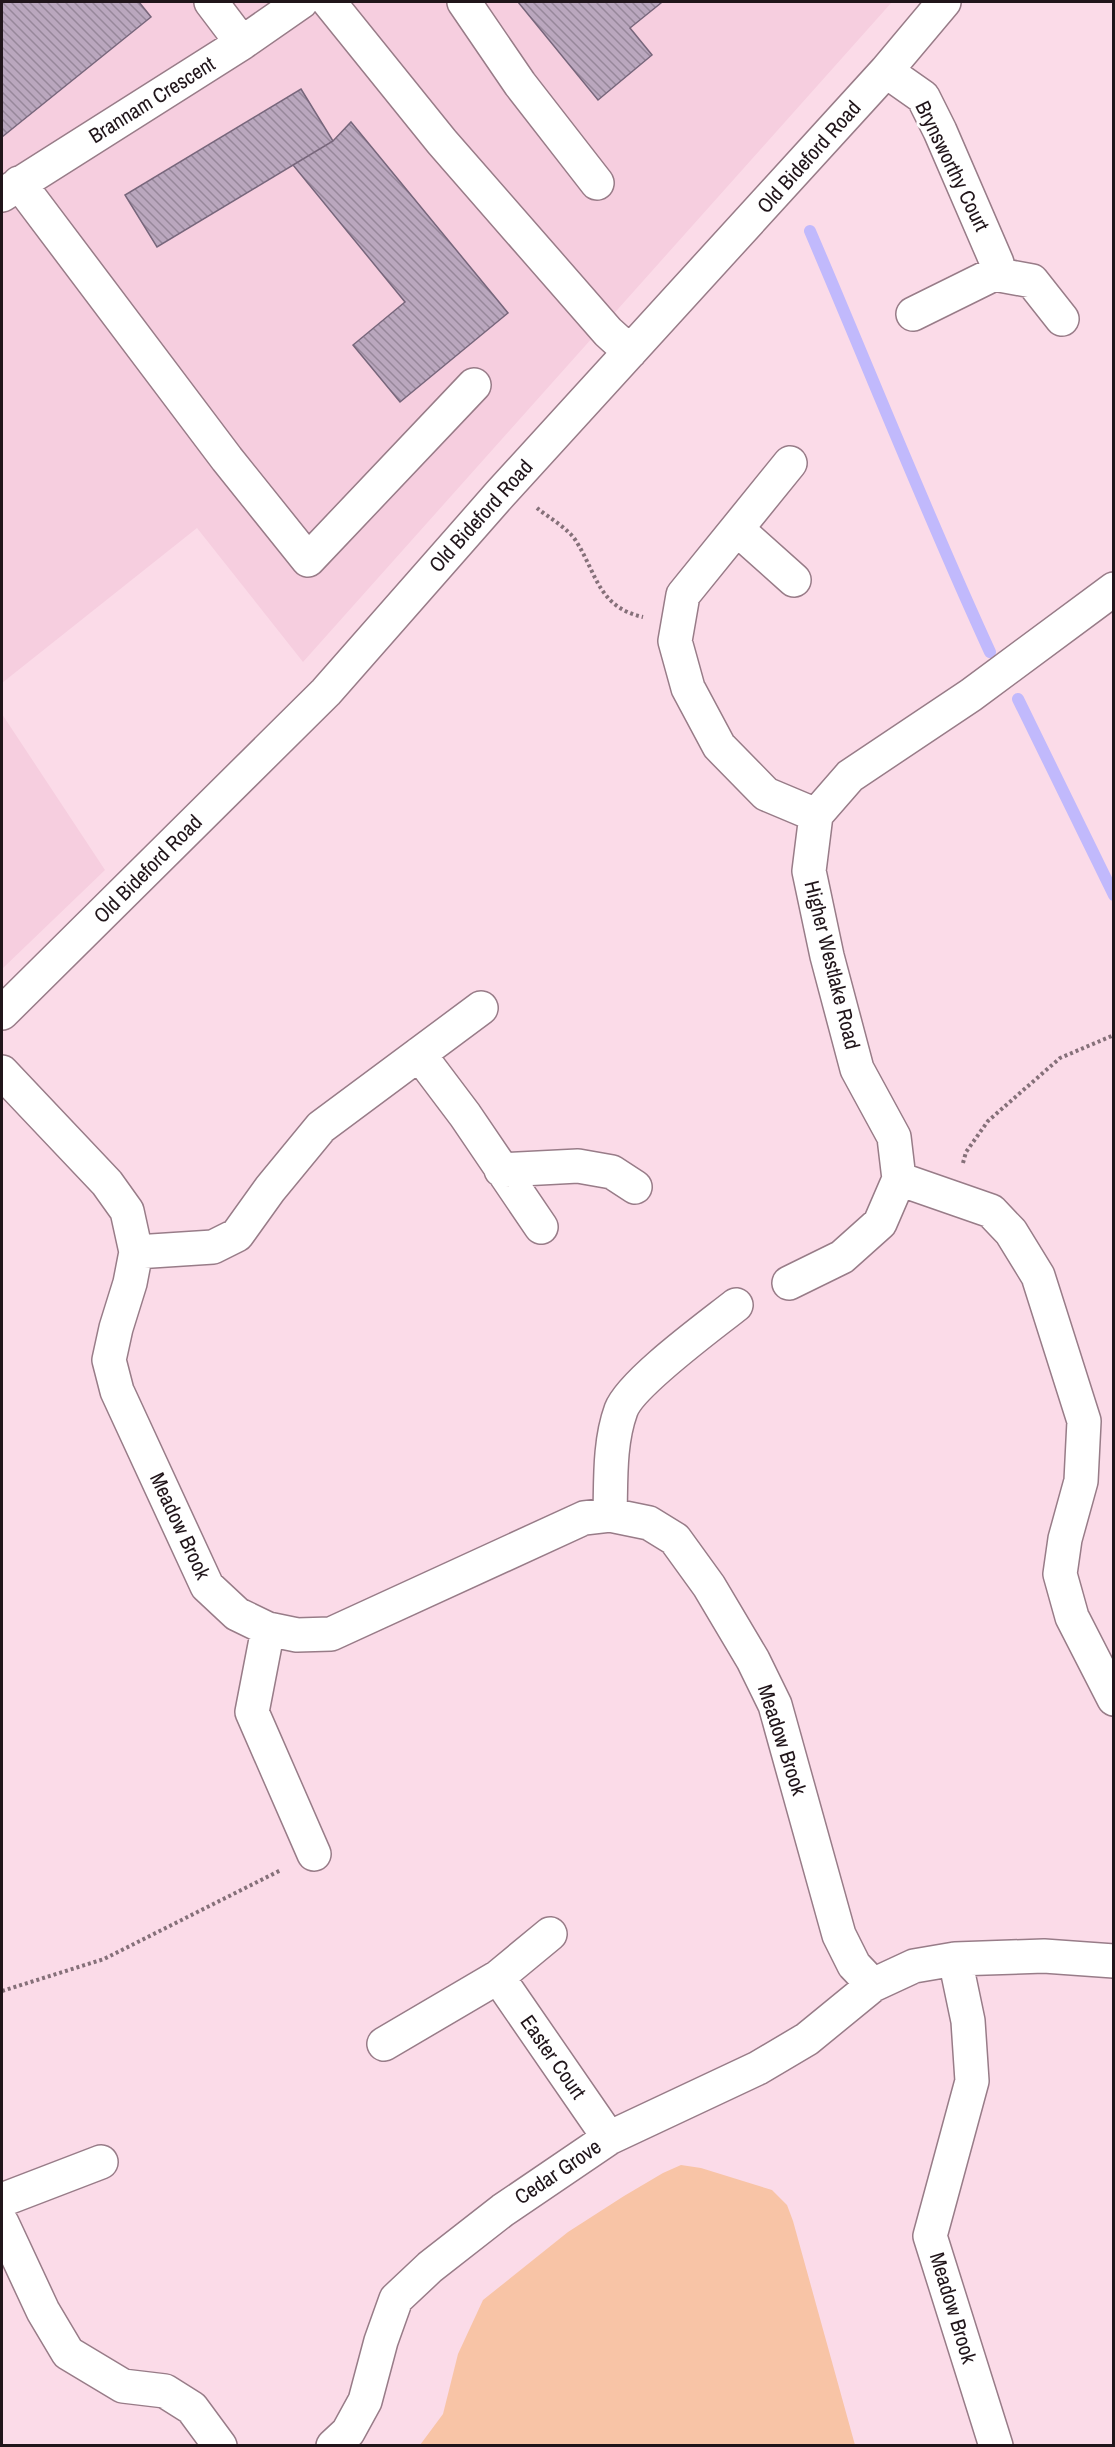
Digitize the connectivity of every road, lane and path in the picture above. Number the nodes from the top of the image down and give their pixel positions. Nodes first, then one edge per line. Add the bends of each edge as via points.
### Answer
1 (211, 2) edge
2 (301, 2) edge
3 (329, 2) edge
4 (464, 2) edge
5 (944, 2) edge
6 (242, 43) junction
7 (886, 71) junction
8 (597, 183) dead end
9 (10, 189) edge
10 (994, 274) junction
11 (913, 314) dead end
12 (1062, 319) dead end
13 (630, 352) junction
14 (474, 385) dead end
15 (790, 463) dead end
16 (500, 494) junction
17 (738, 530) junction
18 (794, 580) dead end
19 (1113, 589) edge
20 (678, 624) junction
21 (816, 815) junction
22 (481, 1008) dead end
23 (2, 1013) edge
24 (1113, 1035) edge
25 (419, 1054) junction
26 (2, 1072) edge
27 (501, 1170) junction
28 (899, 1179) junction
29 (635, 1188) dead end
30 (954, 1197) junction
31 (541, 1227) dead end
32 (135, 1252) junction
33 (789, 1283) dead end
34 (736, 1305) dead end
35 (610, 1515) junction
36 (268, 1629) junction
37 (1113, 1699) edge
38 (314, 1854) joint
39 (550, 1934) dead end
40 (955, 1959) junction
41 (1113, 1961) edge
42 (498, 1977) junction
43 (873, 1985) junction
44 (2, 1991) edge
45 (384, 2044) dead end
46 (609, 2138) junction
47 (101, 2162) dead end
48 (2, 2200) edge
49 (2, 2223) edge
50 (220, 2445) edge
51 (333, 2445) edge
52 (996, 2445) edge

1 - 6 street
2 - 6 street, Brannam Crescent
3 - 13 street via 442,142 608,332
4 - 8 street via 520,84
5 - 7 street, Old Bideford Road
6 - 9 street, Brannam Crescent
7 - 10 street, Brynsworthy Court via 923,97 997,263
7 - 13 street, Old Bideford Road
9 - 14 street via 308,560
10 - 11 street
10 - 12 street via 1032,281
13 - 16 street, Old Bideford Road
15 - 17 street
16 - 20 path via 536,508 575,539 608,600 628,614
16 - 23 street, Old Bideford Road via 326,692
17 - 18 street
17 - 20 street via 683,594
19 - 21 street via 971,695 850,776
20 - 21 street via 675,641 688,688 719,746 766,794
21 - 28 street, Higher Westlake Road via 809,872 827,956 857,1069 894,1137
22 - 25 street
24 - 30 path via 1060,1058 988,1121 966,1152
25 - 27 street
25 - 32 street via 321,1127 237,1235 213,1247
26 - 32 street, Meadow Brook via 107,1183 127,1211
27 - 29 street via 578,1166 612,1172
27 - 31 street
28 - 30 street
28 - 33 street via 880,1223 842,1257
30 - 37 street via 991,1211 1011,1232 1038,1276 1073,1381 1084,1421 1082,1481 1065,1539 1060,1574 1071,1617
32 - 36 street, Meadow Brook via 109,1360 117,1391 207,1586 237,1614
34 - 35 street via 647,1377 621,1408 612,1454
35 - 36 street, Meadow Brook via 584,1518 331,1634 297,1635
35 - 43 street, Meadow Brook via 649,1523 675,1539 709,1586 753,1660 775,1705 839,1935 854,1965
36 - 38 street via 252,1712
38 - 44 path via 104,1959
39 - 42 street
40 - 41 street, Cedar Grove via 1044,1956
40 - 43 street, Cedar Grove via 914,1966
40 - 52 street, Meadow Brook via 968,2021 972,2081 930,2236
42 - 45 street
42 - 46 street, Easter Court
43 - 46 street, Cedar Grove via 807,2039 758,2068
46 - 51 street, Cedar Grove via 503,2210 396,2299 365,2401 348,2432
47 - 48 street
49 - 50 street via 43,2312 68,2353 123,2386 165,2391 192,2408

